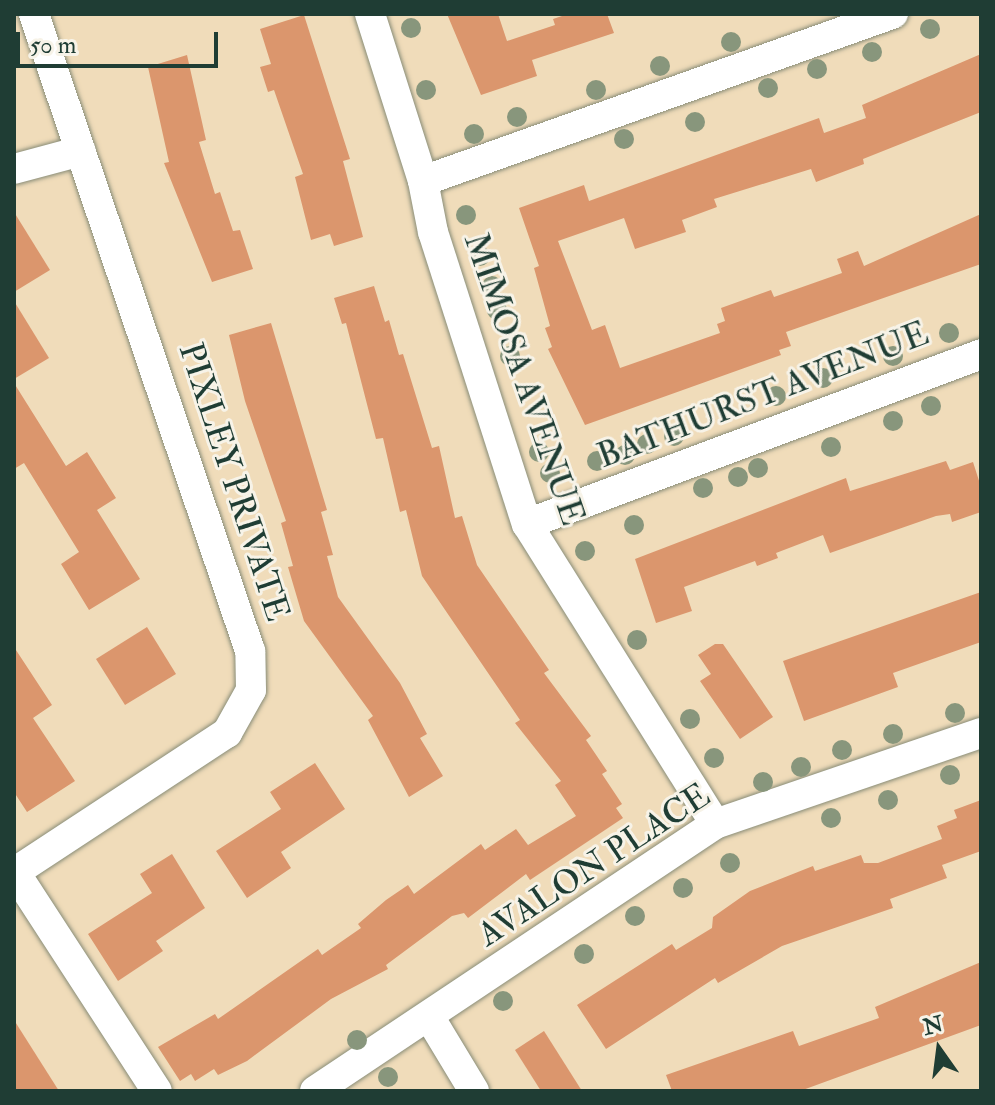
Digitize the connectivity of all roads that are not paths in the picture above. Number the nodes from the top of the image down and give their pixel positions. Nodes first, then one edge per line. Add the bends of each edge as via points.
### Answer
1 (34, 14) edge
2 (370, 14) edge
3 (893, 14) edge
4 (81, 151) junction
5 (14, 169) edge
6 (423, 181) junction
7 (981, 354) edge
8 (527, 524) junction
9 (981, 733) edge
10 (715, 824) junction
11 (14, 872) edge
12 (430, 1018) junction
13 (157, 1091) edge
14 (315, 1091) edge
15 (474, 1091) edge

1 - 4 street, PIXLEY PRIVATE
2 - 6 street, MIMOSA AVENUE
3 - 6 street
4 - 5 street
4 - 11 street, PIXLEY PRIVATE via 250,651 251,690 227,733
6 - 8 street, MIMOSA AVENUE via 433,232
7 - 8 street, BATHURST AVENUE
8 - 10 street, MIMOSA AVENUE
9 - 10 street, AVALON PLACE
10 - 12 street, AVALON PLACE
11 - 13 street
12 - 14 street, AVALON PLACE
12 - 15 street

